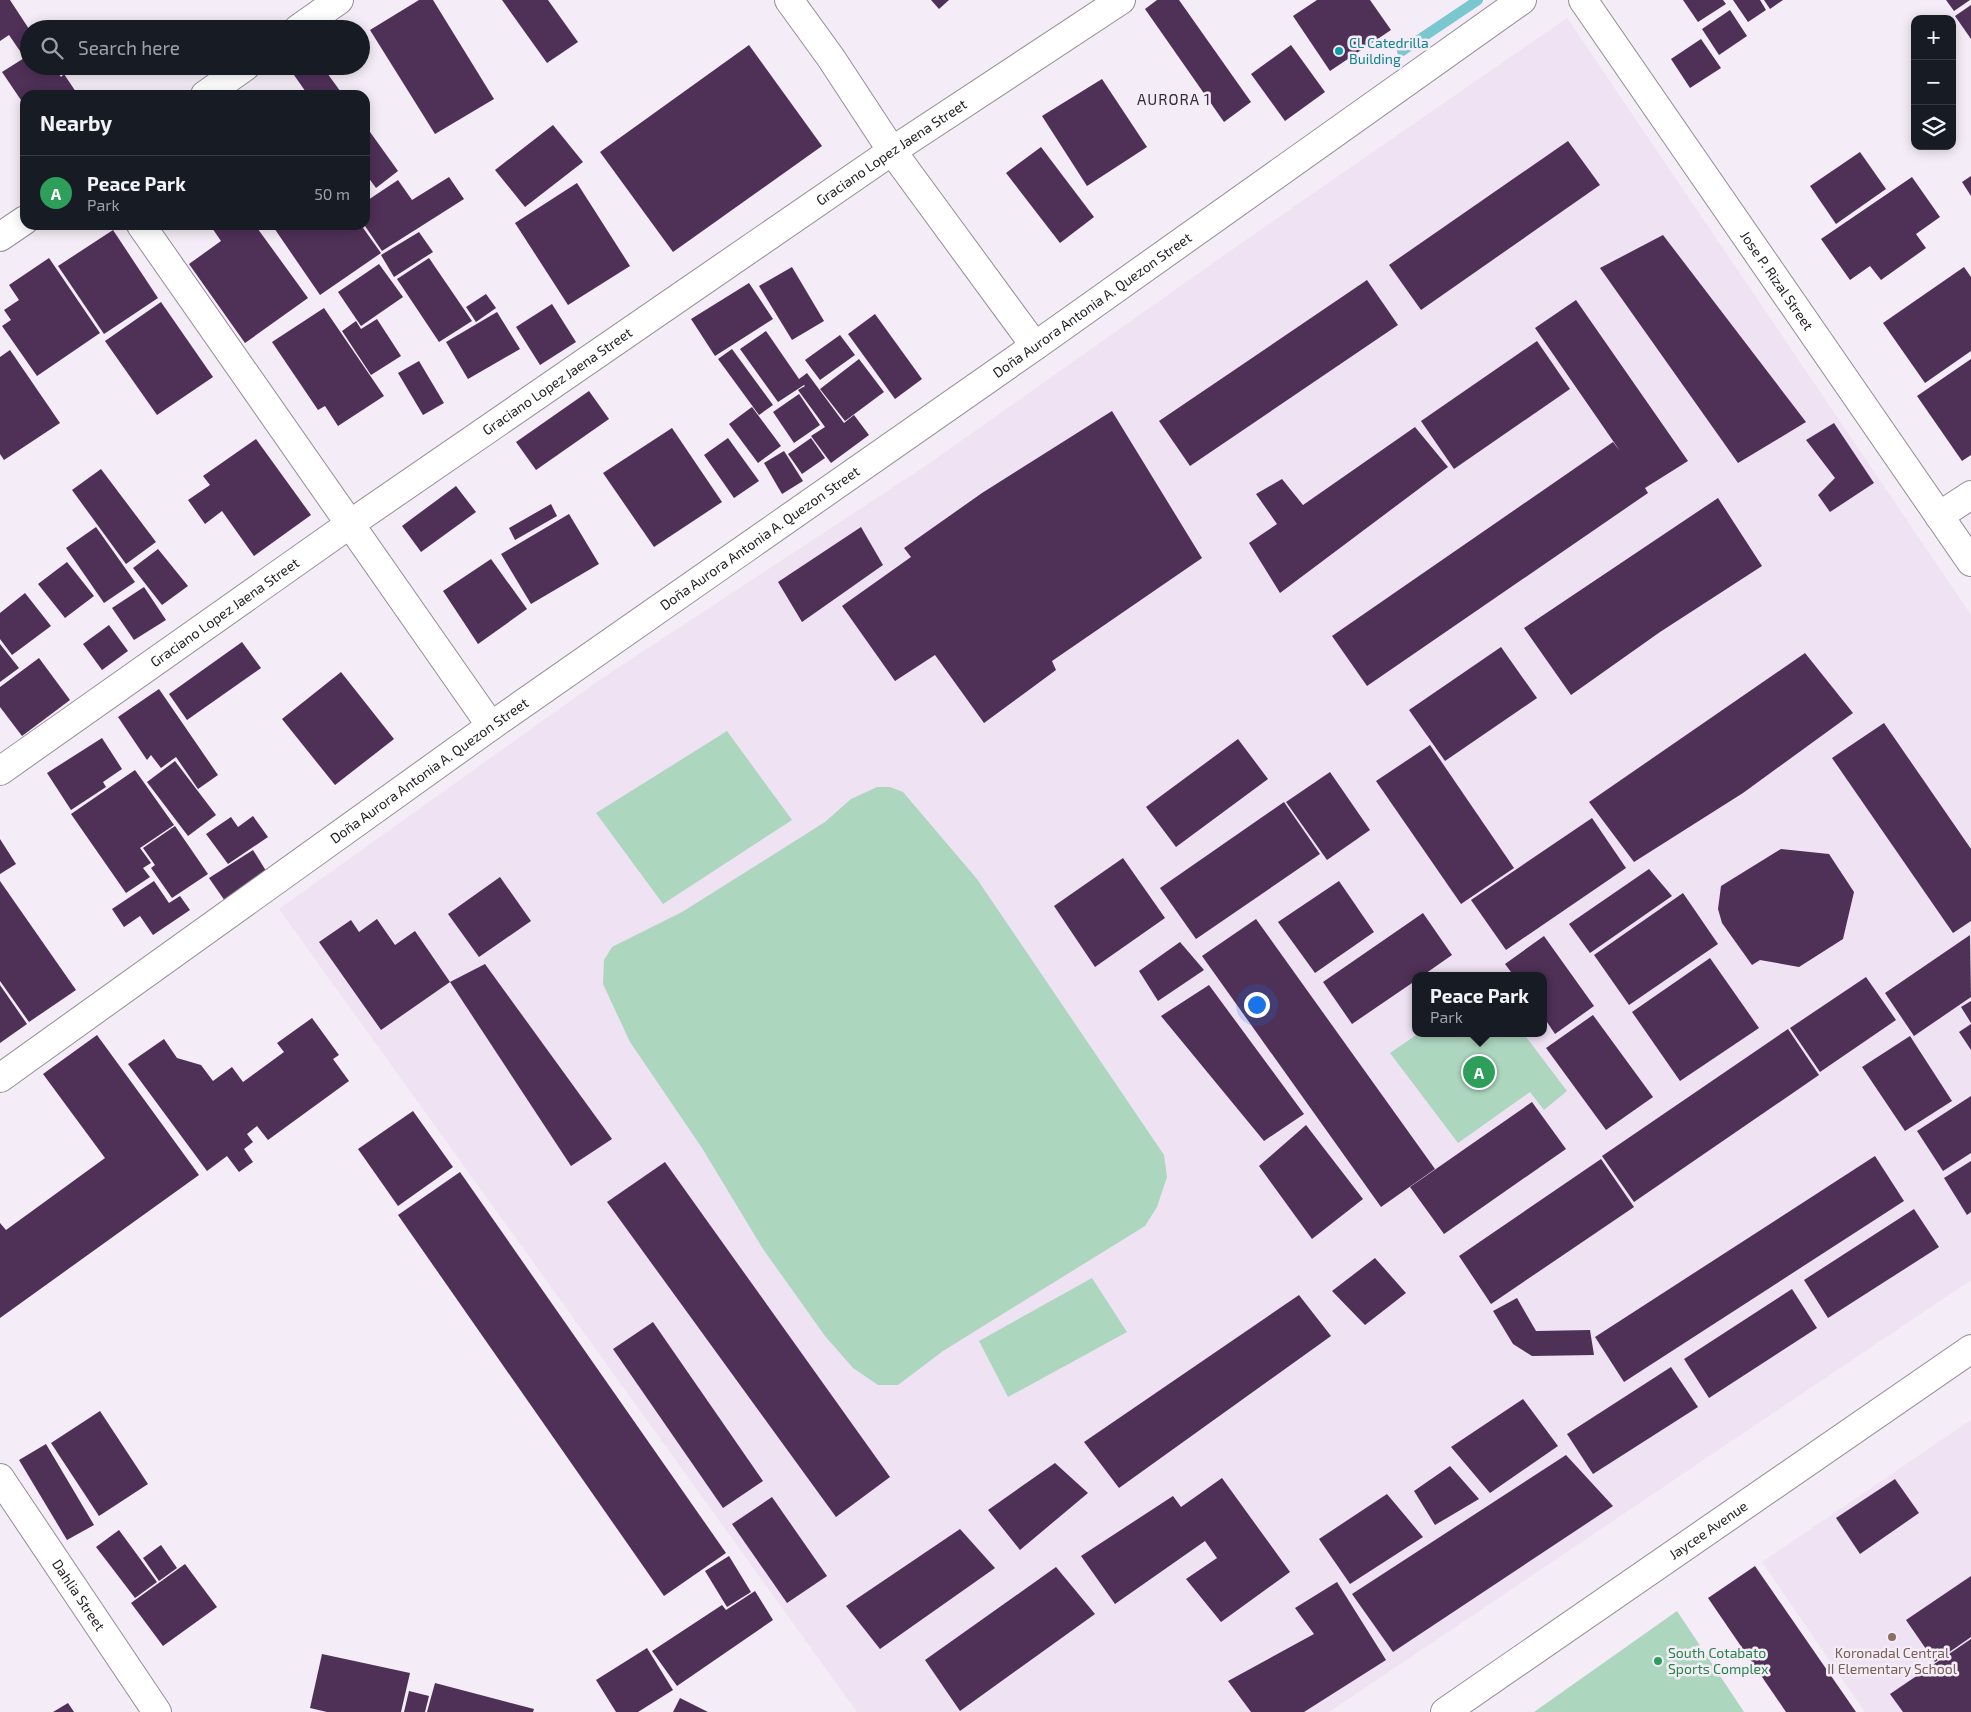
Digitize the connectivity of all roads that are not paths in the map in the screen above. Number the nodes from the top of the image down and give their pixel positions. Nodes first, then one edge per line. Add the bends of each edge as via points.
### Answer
1 (339, 0) edge
2 (789, 0) edge
3 (1121, 0) edge
4 (1522, 0) edge
5 (1583, 0) edge
6 (311, 20) edge
7 (233, 75) edge
8 (212, 90) edge
9 (892, 151) junction
10 (20, 223) edge
11 (144, 230) edge
12 (0, 237) edge
13 (1035, 346) junction
14 (1971, 495) edge
15 (1939, 516) junction
16 (350, 524) junction
17 (1971, 562) edge
18 (491, 726) junction
19 (0, 771) edge
20 (0, 1078) edge
21 (1971, 1349) edge
22 (0, 1478) edge
23 (157, 1712) edge
24 (1445, 1712) edge

1 - 6 street
2 - 9 street
3 - 9 street, Graciano Lopez Jaena Street
4 - 13 street, Doña Aurora Antonia A. Quezon Street
5 - 15 street, Jose P. Rizal Street
7 - 8 street
9 - 13 street
9 - 16 street, Graciano Lopez Jaena Street
10 - 12 street
11 - 16 street
13 - 18 street, Doña Aurora Antonia A. Quezon Street
14 - 15 street
15 - 17 street, Jose P. Rizal Street
16 - 18 street
16 - 19 street, Graciano Lopez Jaena Street
18 - 20 street, Doña Aurora Antonia A. Quezon Street
21 - 24 street, Jaycee Avenue
22 - 23 street, Dahlia Street

